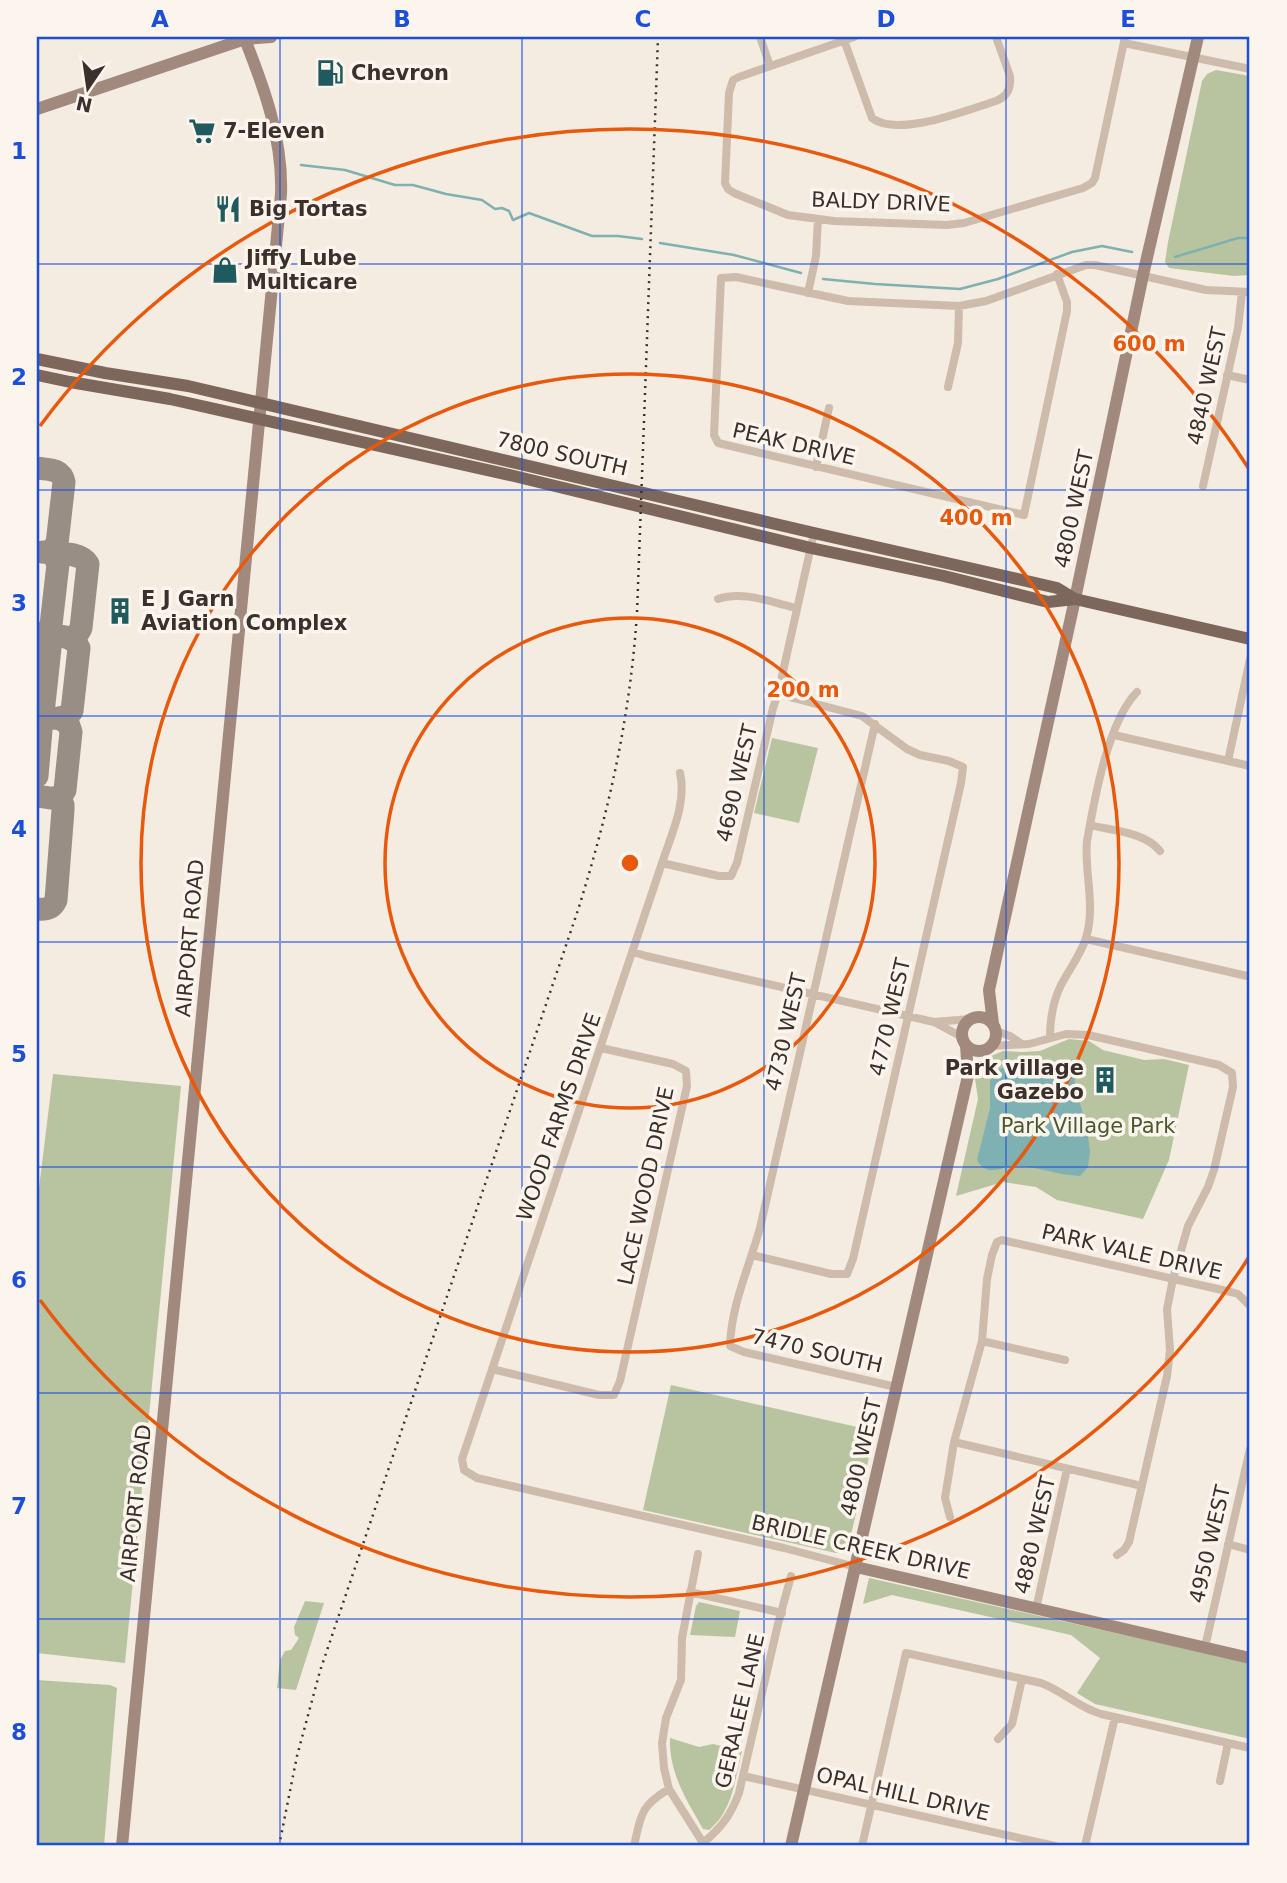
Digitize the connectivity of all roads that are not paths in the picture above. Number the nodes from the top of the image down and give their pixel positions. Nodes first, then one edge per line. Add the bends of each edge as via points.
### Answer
1 (245, 37) edge
2 (271, 37) edge
3 (760, 37) edge
4 (854, 37) edge
5 (996, 37) edge
6 (1198, 37) edge
7 (844, 40) junction
8 (1125, 40) edge
9 (1193, 57) junction
10 (770, 66) junction
11 (1250, 69) edge
12 (37, 109) edge
13 (818, 219) junction
14 (1057, 274) junction
15 (1143, 275) junction
16 (1246, 292) edge
17 (808, 293) junction
18 (959, 306) junction
19 (37, 359) edge
20 (37, 374) edge
21 (1227, 375) junction
22 (1250, 380) edge
23 (948, 387) dead end
24 (260, 404) junction
25 (830, 408) dead end
26 (259, 419) junction
27 (816, 467) junction
28 (1203, 486) dead end
29 (814, 533) junction
30 (811, 548) junction
31 (718, 599) dead end
32 (1075, 599) junction
33 (797, 608) junction
34 (1250, 639) edge
35 (1250, 659) edge
36 (1137, 692) dead end
37 (778, 694) junction
38 (875, 724) junction
39 (1114, 735) junction
40 (1227, 761) junction
41 (1250, 766) edge
42 (680, 773) dead end
43 (1090, 825) junction
44 (1160, 851) dead end
45 (662, 863) junction
46 (1086, 939) junction
47 (633, 952) junction
48 (1247, 976) dead end
49 (989, 990) junction
50 (813, 995) junction
51 (908, 1016) junction
52 (972, 1018) junction
53 (934, 1022) junction
54 (995, 1027) junction
55 (1050, 1038) junction
56 (964, 1041) junction
57 (1022, 1044) junction
58 (601, 1048) junction
59 (987, 1048) junction
60 (968, 1076) junction
61 (752, 1255) junction
62 (1173, 1279) junction
63 (1250, 1307) edge
64 (982, 1341) junction
65 (730, 1346) joint
66 (1065, 1360) dead end
67 (492, 1369) junction
68 (896, 1387) junction
69 (954, 1442) junction
70 (1250, 1449) edge
71 (1067, 1469) junction
72 (464, 1470) joint
73 (1142, 1486) junction
74 (950, 1517) dead end
75 (1228, 1544) junction
76 (1250, 1550) edge
77 (698, 1554) dead end
78 (1117, 1555) dead end
79 (856, 1567) junction
80 (791, 1576) dead end
81 (690, 1592) junction
82 (1036, 1609) junction
83 (782, 1613) junction
84 (1205, 1647) junction
85 (1250, 1658) edge
86 (1022, 1679) junction
87 (1115, 1717) junction
88 (998, 1739) dead end
89 (1228, 1743) junction
90 (1250, 1748) edge
91 (743, 1776) junction
92 (1220, 1782) dead end
93 (670, 1789) junction
94 (804, 1789) junction
95 (872, 1804) junction
96 (704, 1844) edge
97 (122, 1846) edge
98 (634, 1846) edge
99 (792, 1846) edge
100 (862, 1846) edge
101 (1055, 1846) edge
102 (1085, 1846) edge

1 - 2 street
1 - 12 street
1 - 24 street, AIRPORT ROAD via 272,117 281,170
3 - 10 street
4 - 7 street
5 - 7 street via 1010,76 1007,93 996,101 909,125 872,118
6 - 9 street, 4800 WEST
7 - 10 street
8 - 9 street
8 - 13 street, BALDY DRIVE via 1092,183 964,223
9 - 11 street
9 - 15 street, 4800 WEST
10 - 13 street, BALDY DRIVE via 733,80 730,87 726,183 728,189 749,200 788,215
13 - 17 street
14 - 15 street via 1095,265
14 - 18 street via 986,301
14 - 27 street, PEAK DRIVE via 1067,311 1024,515
15 - 16 street via 1206,290
15 - 32 street, 4800 WEST
16 - 21 street, 4840 WEST
17 - 18 street via 848,301
17 - 27 street, PEAK DRIVE via 736,277 721,278 714,435 718,443
18 - 23 street via 958,343
19 - 24 main road, 7800 SOUTH
20 - 26 main road, 7800 SOUTH
21 - 22 street
21 - 28 street, 4840 WEST
24 - 26 street, AIRPORT ROAD
24 - 29 main road, 7800 SOUTH
25 - 27 street
26 - 30 main road, 7800 SOUTH
26 - 97 street, AIRPORT ROAD
29 - 30 street, 4690 WEST
29 - 32 main road, 7800 SOUTH via 1057,588
30 - 32 main road, 7800 SOUTH via 1048,602
30 - 33 street, 4690 WEST
31 - 33 street via 742,596
32 - 34 main road, 7800 SOUTH
32 - 49 street, 4800 WEST
33 - 37 street, 4690 WEST
35 - 40 street
36 - 39 street via 1125,707
37 - 38 street via 862,716
37 - 45 street, 4690 WEST via 731,876
38 - 50 street, 4730 WEST
38 - 51 street, 4770 WEST via 907,749 963,767
39 - 40 street
39 - 43 street
40 - 41 street
42 - 45 street, WOOD FARMS DRIVE via 682,798
43 - 44 street via 1143,838
43 - 46 street via 1086,853 1091,911
45 - 47 street, WOOD FARMS DRIVE
46 - 48 street
46 - 55 street via 1059,989
47 - 50 street
47 - 58 street, WOOD FARMS DRIVE
49 - 52 street, 4800 WEST
49 - 54 street, 4800 WEST
50 - 51 street
50 - 61 street, 4730 WEST
51 - 53 street
51 - 61 street, 4770 WEST via 847,1275
52 - 53 street
52 - 54 street via 984,1017
52 - 56 street, 4800 WEST via 963,1028
53 - 56 street
54 - 57 street
54 - 59 street, 4800 WEST via 995,1040
55 - 57 street
55 - 62 street via 1088,1035 1219,1065 1232,1073 1233,1087 1214,1170 1188,1226
56 - 59 street via 974,1050
56 - 60 street, 4800 WEST
57 - 59 street
58 - 67 street, WOOD FARMS DRIVE
58 - 67 street, LACE WOOD DRIVE via 687,1071 620,1381 614,1395 599,1395
59 - 60 street, 4800 WEST
60 - 68 street, 4800 WEST
61 - 65 street, 4730 WEST via 738,1298
62 - 63 street, PARK VALE DRIVE via 1238,1294
62 - 64 street, PARK VALE DRIVE via 1002,1240 995,1246 987,1279
62 - 73 street via 1167,1309 1170,1362
64 - 66 street
64 - 69 street
65 - 68 street, 7470 SOUTH
67 - 72 street, WOOD FARMS DRIVE via 462,1459
68 - 79 street, 4800 WEST
69 - 71 street
69 - 74 street via 944,1498
70 - 75 street, 4950 WEST
71 - 73 street
71 - 82 street, 4880 WEST
72 - 79 street, BRIDLE CREEK DRIVE via 477,1478
73 - 78 street via 1129,1542
75 - 76 street
75 - 84 street, 4950 WEST
77 - 81 street
79 - 82 street, BRIDLE CREEK DRIVE
79 - 94 street, 4800 WEST
80 - 83 street, GERALEE LANE
81 - 83 street
81 - 93 street via 681,1680 662,1743
82 - 84 street, BRIDLE CREEK DRIVE
83 - 91 street, GERALEE LANE
84 - 85 street, BRIDLE CREEK DRIVE
86 - 87 street via 1053,1688 1086,1709
86 - 88 street via 1011,1726
86 - 95 street via 906,1653
87 - 89 street
87 - 102 street
89 - 90 street
89 - 92 street
91 - 94 street, OPAL HILL DRIVE
91 - 96 street, GERALEE LANE via 728,1819
93 - 96 street
93 - 98 street via 642,1812
94 - 95 street, OPAL HILL DRIVE
94 - 99 street, 4800 WEST
95 - 100 street
95 - 101 street, OPAL HILL DRIVE

